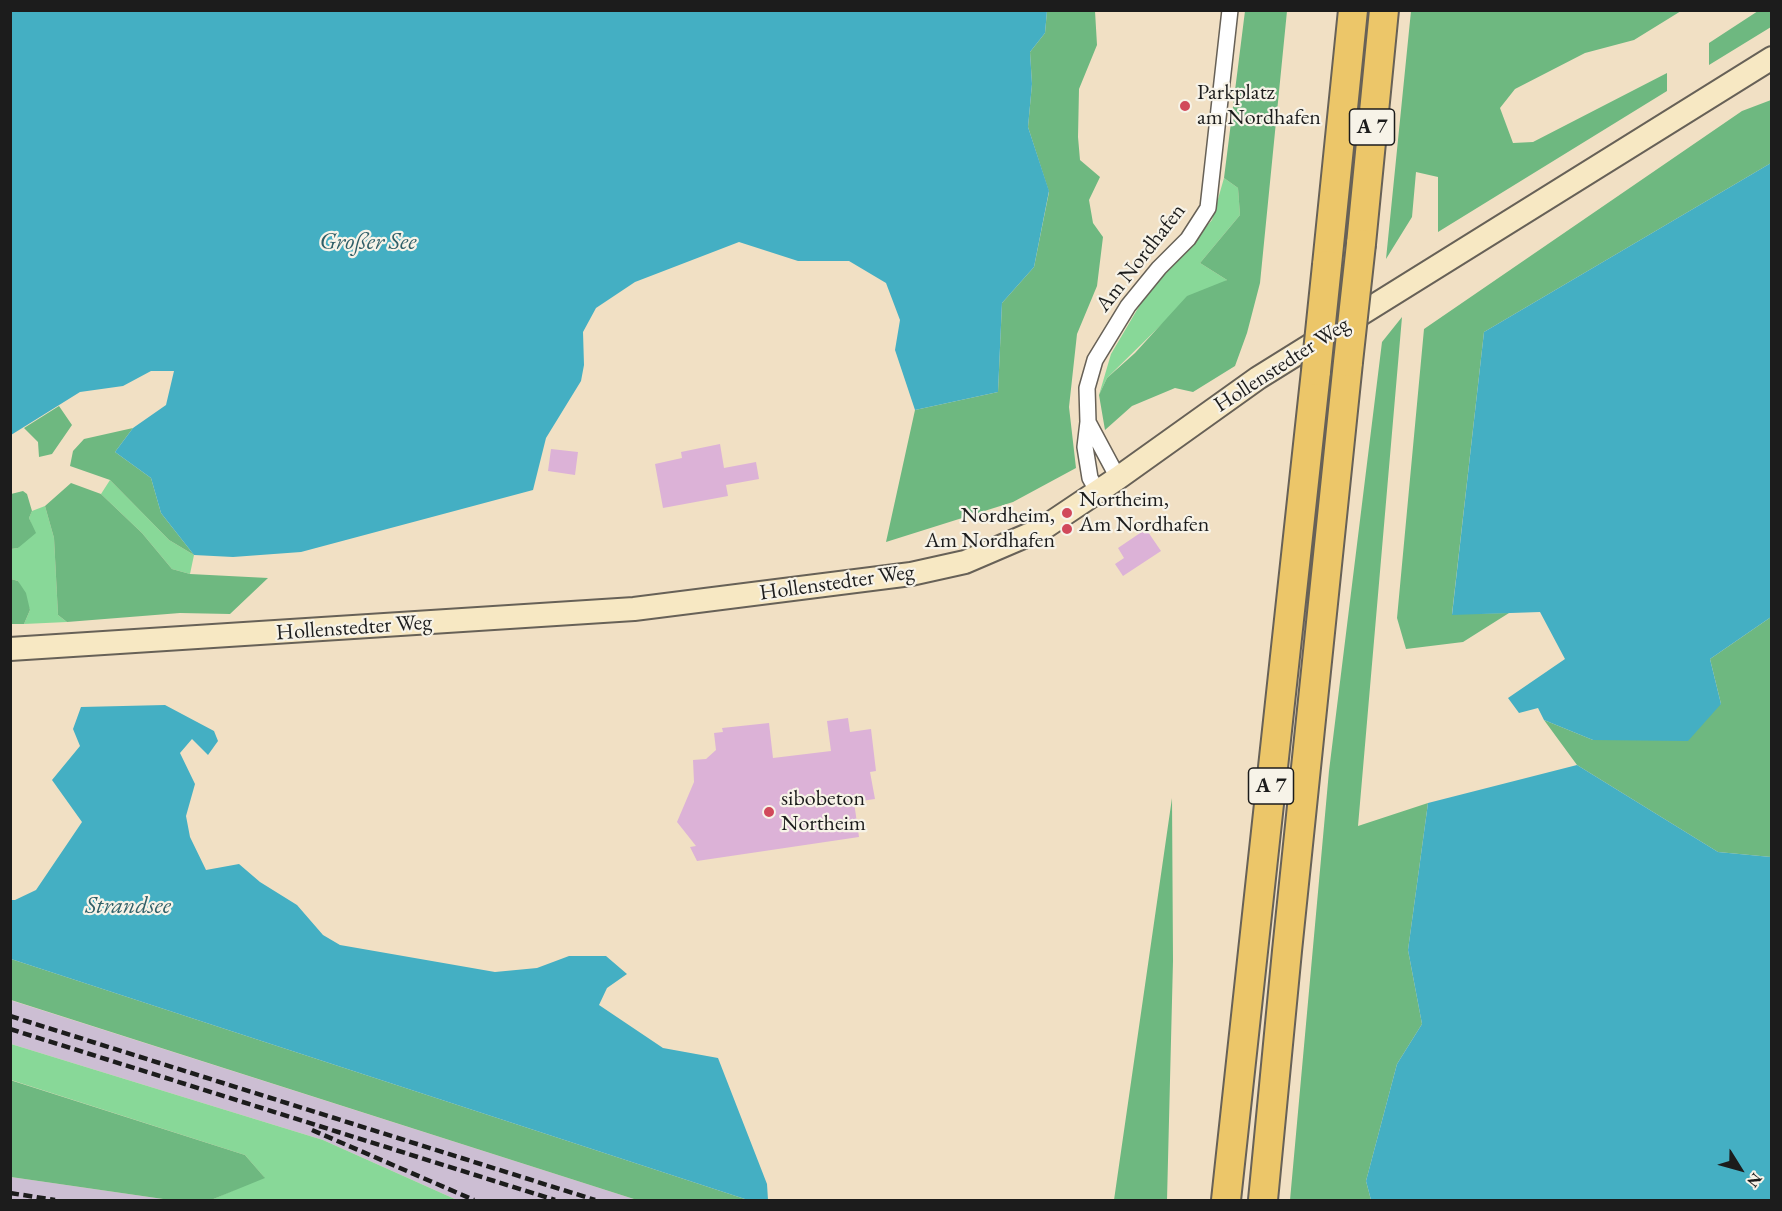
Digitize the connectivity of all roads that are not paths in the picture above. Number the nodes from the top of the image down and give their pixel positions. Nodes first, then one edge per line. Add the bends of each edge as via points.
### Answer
1 (1230, 10) edge
2 (1353, 10) edge
3 (1384, 10) edge
4 (1772, 58) edge
5 (1088, 422) junction
6 (1118, 478) junction
7 (1098, 492) junction
8 (10, 649) edge
9 (1226, 1200) edge
10 (1263, 1200) edge

1 - 5 street, Am Nordhafen via 1208,208 1188,239 1128,306 1095,360 1087,388
2 - 9 highway, A 7, bridge
3 - 10 highway, A 7, bridge
4 - 6 main road, Hollenstedter Weg via 1258,378
5 - 6 street, Am Nordhafen
5 - 7 street, Am Nordhafen via 1085,447 1090,478
6 - 7 main road, Hollenstedter Weg
7 - 8 main road, Hollenstedter Weg via 1042,530 1010,545 965,562 910,574 712,601 568,615

